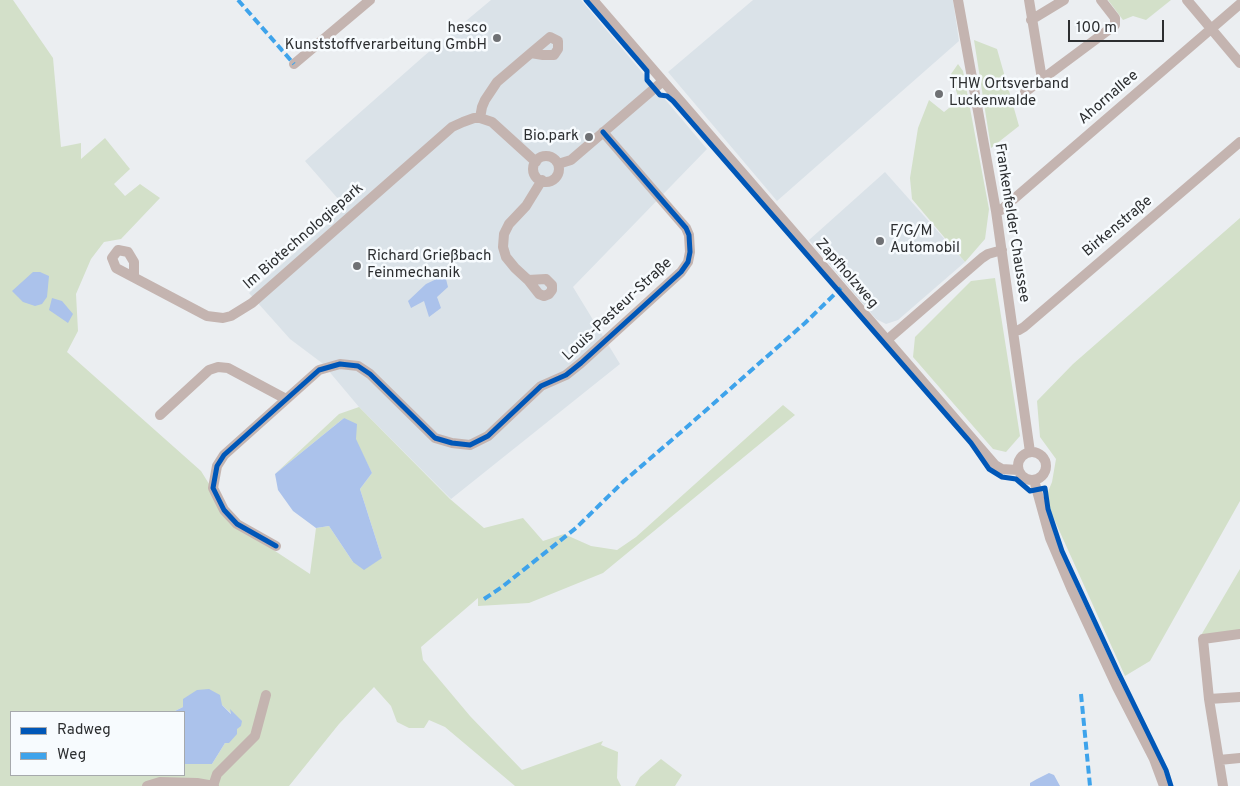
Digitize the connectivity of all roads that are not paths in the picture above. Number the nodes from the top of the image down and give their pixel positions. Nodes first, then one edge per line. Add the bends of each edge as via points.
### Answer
1 (370, 0) edge
2 (593, 0) edge
3 (958, 0) edge
4 (1028, 0) edge
5 (1064, 0) edge
6 (1101, 0) edge
7 (1187, 0) edge
8 (1240, 4) edge
9 (1031, 20) junction
10 (1212, 29) junction
11 (531, 53) junction
12 (1240, 63) edge
13 (294, 64) dead end
14 (1042, 79) junction
15 (663, 81) junction
16 (1025, 92) dead end
17 (480, 118) junction
18 (603, 132) junction
19 (1240, 142) edge
20 (536, 162) junction
21 (558, 164) junction
22 (542, 180) junction
23 (996, 211) junction
24 (1002, 250) junction
25 (134, 277) dead end
26 (528, 280) dead end
27 (1013, 331) junction
28 (887, 340) junction
29 (286, 399) junction
30 (160, 415) dead end
31 (1030, 452) junction
32 (1018, 470) junction
33 (1034, 480) junction
34 (276, 546) dead end
35 (1240, 634) edge
36 (266, 695) dead end
37 (1240, 698) edge
38 (1209, 699) junction
39 (1240, 758) edge
40 (1218, 760) junction
41 (147, 786) edge
42 (213, 786) edge
43 (1164, 786) edge
44 (1222, 786) edge

1 - 13 street
2 - 15 street, Zapfholzweg
3 - 23 street, Frankenfelder Chaussee
4 - 9 street
5 - 9 street
6 - 14 street via 1115,18 1115,25
7 - 10 street
8 - 10 street, Ahornallee
9 - 14 street
10 - 12 street
10 - 23 street, Ahornallee
11 - 11 street via 550,37 558,41 554,55
11 - 17 street via 497,82 485,100
14 - 16 street
15 - 18 street
15 - 28 street, Zapfholzweg
17 - 20 street via 492,122
17 - 25 street, Im Biotechnologiepark via 452,127 252,303 231,316 208,316
18 - 21 street via 571,160
18 - 29 street, Louis-Pasteur-Straße via 683,223 690,252 688,262 680,272 581,363 566,375 541,386 488,436 470,445 435,438 358,366 340,364 319,370
19 - 27 street, Birkenstraße via 1024,327
20 - 21 street via 546,156
20 - 22 street via 534,172
21 - 22 street via 557,176 550,181
22 - 26 street via 504,234 506,256
23 - 24 street, Frankenfelder Chaussee
24 - 27 street, Frankenfelder Chaussee
24 - 28 street via 982,258
27 - 31 street, Frankenfelder Chaussee
28 - 32 street, Zapfholzweg via 995,465
29 - 30 street via 228,368 218,367 209,370
29 - 34 street, Louis-Pasteur-Straße via 224,455 217,466 213,488 224,510 237,524
31 - 32 street via 1022,456
31 - 33 street via 1039,454 1045,461 1043,475
32 - 33 street via 1026,479
33 - 43 street via 1050,538 1072,590
35 - 38 street via 1203,638
36 - 42 street via 255,736 217,774
37 - 38 street
38 - 40 street
39 - 40 street
40 - 44 street
41 - 42 street via 160,782

